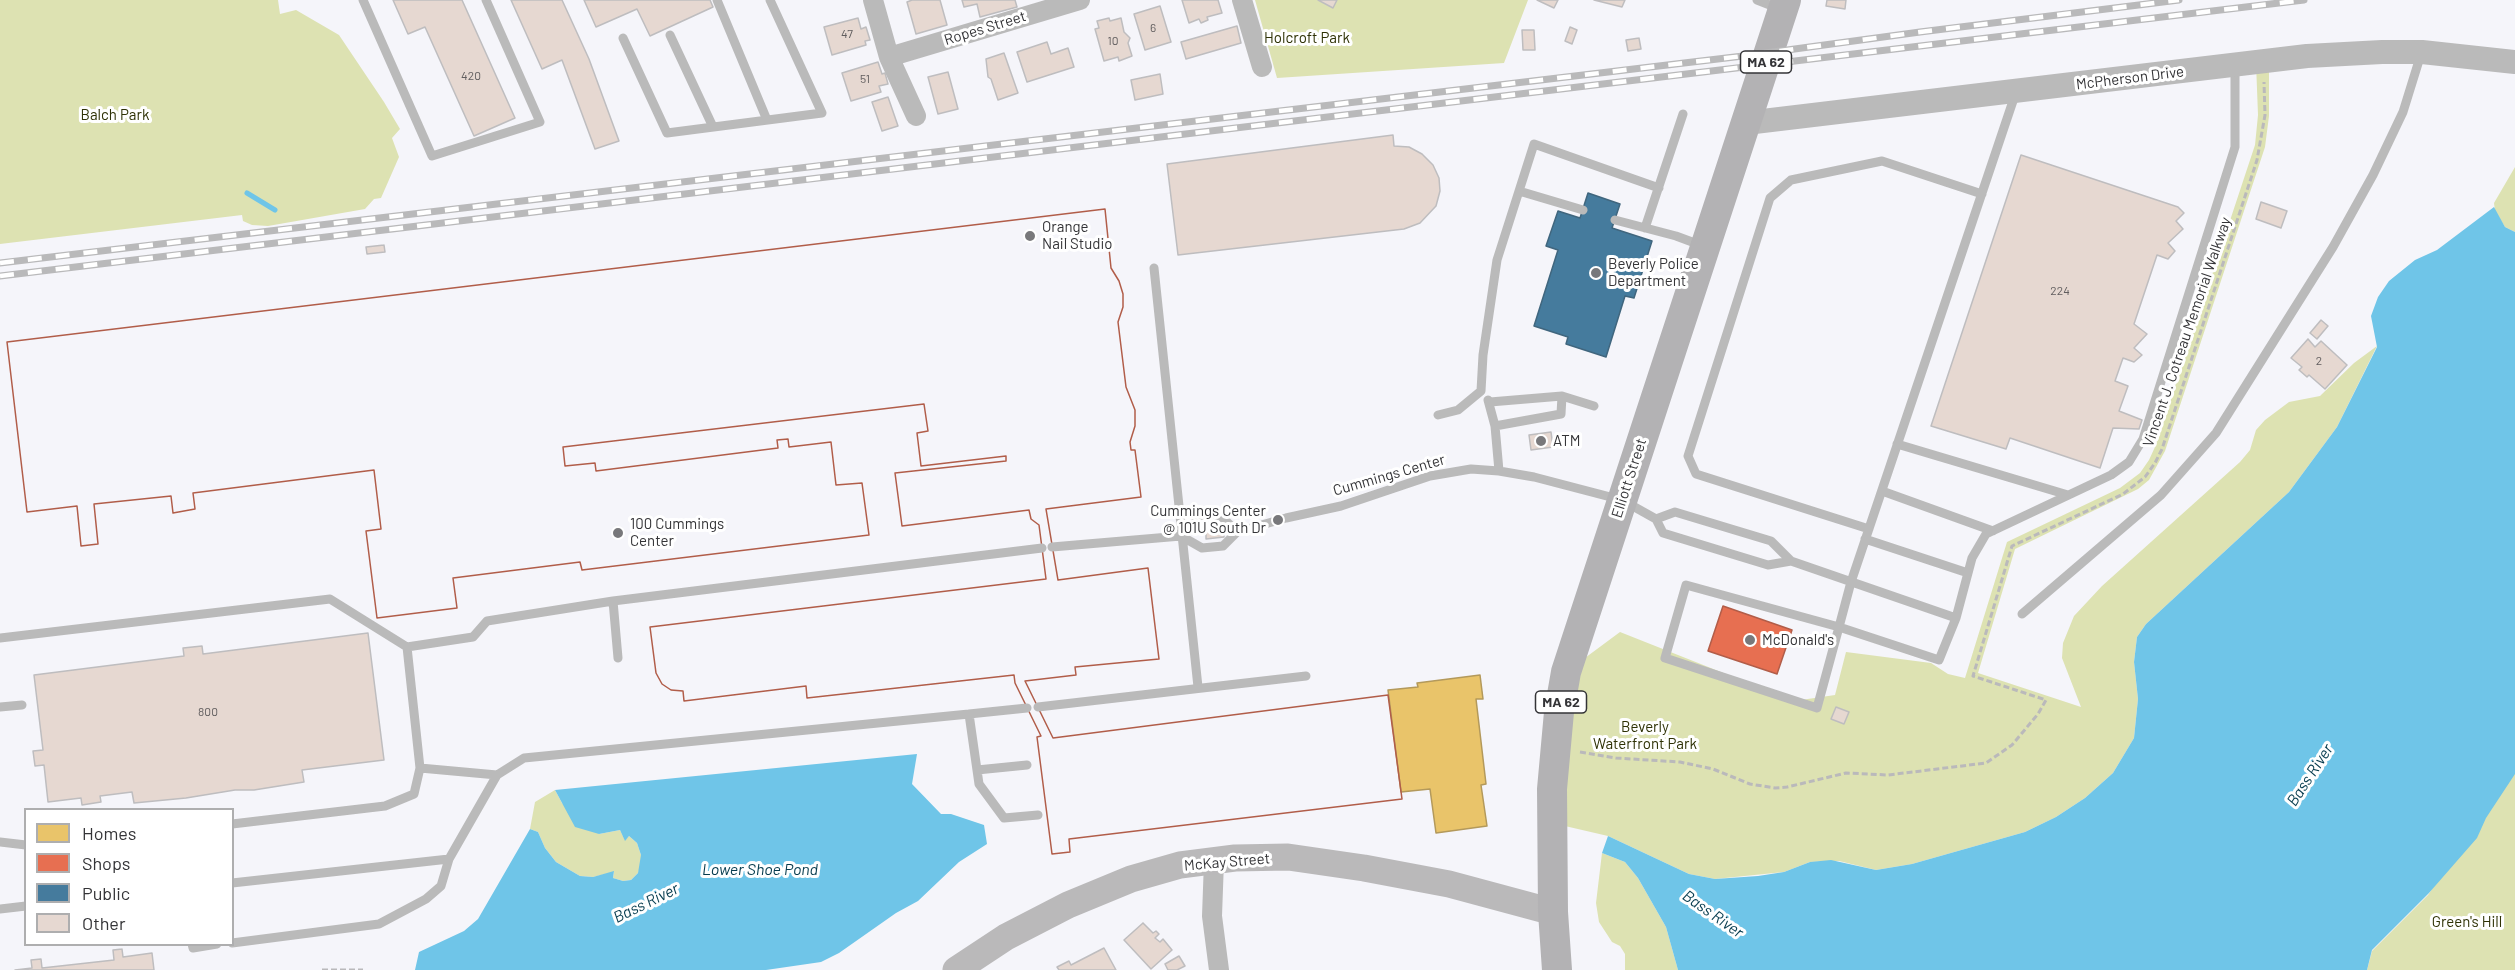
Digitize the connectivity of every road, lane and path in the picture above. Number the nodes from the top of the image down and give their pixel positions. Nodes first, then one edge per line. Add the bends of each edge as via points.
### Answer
1 (363, 0) edge
2 (486, 0) edge
3 (717, 0) edge
4 (770, 0) edge
5 (873, 0) edge
6 (1080, 0) edge
7 (1242, 0) edge
8 (1775, 3) edge
9 (1036, 6) edge
10 (670, 35) dead end
11 (623, 38) dead end
12 (2422, 52) junction
13 (889, 57) junction
14 (2263, 62) junction
15 (2515, 62) edge
16 (2235, 65) junction
17 (1262, 67) dead end
18 (2017, 91) junction
19 (1683, 114) dead end
20 (916, 116) dead end
21 (767, 120) junction
22 (1746, 123) junction
23 (713, 127) junction
24 (1659, 188) junction
25 (1519, 191) junction
26 (1982, 194) junction
27 (1582, 210) dead end
28 (1615, 220) dead end
29 (1645, 228) junction
30 (1705, 247) junction
31 (1154, 268) dead end
32 (1481, 391) junction
33 (1562, 396) junction
34 (1490, 402) junction
35 (1594, 406) dead end
36 (1438, 416) dead end
37 (1495, 426) junction
38 (1898, 444) junction
39 (1499, 471) junction
40 (1881, 491) junction
41 (2068, 495) junction
42 (1622, 500) junction
43 (1656, 519) junction
44 (1869, 529) junction
45 (1993, 531) junction
46 (1237, 532) junction
47 (1181, 536) junction
48 (1865, 539) junction
49 (1052, 547) dead end
50 (1042, 548) dead end
51 (1791, 561) junction
52 (1968, 573) junction
53 (1851, 582) junction
54 (612, 601) junction
55 (2022, 614) dead end
56 (1956, 618) junction
57 (1839, 627) junction
58 (0, 638) edge
59 (407, 647) junction
60 (618, 658) dead end
61 (1306, 676) dead end
62 (1198, 687) junction
63 (22, 705) dead end
64 (0, 707) edge
65 (1038, 707) dead end
66 (1027, 708) dead end
67 (969, 714) junction
68 (1555, 747) junction
69 (1027, 765) dead end
70 (420, 768) junction
71 (977, 770) junction
72 (497, 775) junction
73 (1038, 815) dead end
74 (234, 824) edge
75 (0, 842) edge
76 (24, 845) edge
77 (449, 859) junction
78 (1214, 861) junction
79 (234, 883) edge
80 (24, 906) edge
81 (0, 909) edge
82 (1553, 912) junction
83 (234, 943) edge
84 (192, 946) edge
85 (209, 946) edge
86 (322, 970) edge
87 (363, 970) edge
88 (956, 970) edge
89 (1219, 970) edge
90 (1557, 970) edge

1 - 2 lane via 432,156 540,122
3 - 21 lane
4 - 21 lane via 822,113
5 - 13 street
6 - 9 street, Ropes Street
7 - 17 street
8 - 22 main road, Elliott Street / MA 62
9 - 13 street, Ropes Street
10 - 23 lane
11 - 23 lane via 668,133
12 - 14 street, McPherson Drive
12 - 15 street, McPherson Drive
12 - 55 lane via 2403,112 2373,175 2333,247 2216,433 2161,495
13 - 20 street
14 - 16 street, McPherson Drive
14 - 68 path, Vincent J. Cotreau Memorial Walkway via 2265,116 2261,146 2155,463 2145,477 2123,494 2012,546 1973,676 2046,700 2012,745 1986,763 1888,775 1846,773 1775,788 1680,762 1616,758
16 - 18 street, McPherson Drive
16 - 41 lane via 2235,147 2143,439 2128,462
18 - 22 street, McPherson Drive
18 - 26 lane
19 - 24 lane
21 - 23 lane
22 - 30 main road, Elliott Street / MA 62
24 - 25 lane via 1534,144
24 - 29 lane
25 - 27 lane
25 - 32 lane via 1497,260
26 - 38 lane
26 - 44 lane via 1882,161 1791,180 1770,198 1688,456 1696,474
28 - 29 lane
29 - 30 lane
30 - 42 main road, Elliott Street / MA 62
31 - 47 lane
32 - 34 lane
32 - 36 lane via 1458,410
33 - 34 lane
33 - 35 lane
33 - 37 lane via 1561,414
34 - 37 lane
37 - 39 lane
38 - 40 lane
38 - 41 lane
39 - 42 lane, Cummings Center
39 - 46 lane, Cummings Center via 1471,469 1430,476 1341,506
40 - 44 lane
40 - 45 lane
41 - 45 lane
42 - 43 lane, Cummings Center
42 - 68 main road, Elliott Street / MA 62 via 1566,672
43 - 51 lane, Cummings Center via 1663,533 1768,565
43 - 51 lane via 1675,512 1771,541
44 - 48 lane
45 - 52 lane via 1986,534
46 - 47 lane, Cummings Center via 1223,546 1202,548
46 - 47 lane via 1220,516 1199,519
47 - 49 lane
47 - 62 lane
48 - 52 lane
48 - 53 lane
50 - 54 lane
51 - 53 lane
52 - 56 lane
53 - 56 lane
53 - 57 lane
54 - 59 lane via 487,621 472,637
54 - 60 lane
56 - 57 lane via 1939,660
57 - 57 lane via 1686,585 1665,658 1817,708
58 - 59 lane via 330,599
59 - 70 lane
61 - 62 lane
62 - 65 lane
63 - 64 lane
66 - 67 lane
67 - 71 lane
67 - 72 lane via 524,758
68 - 82 main road, Elliott Street / MA 62
69 - 71 lane
70 - 72 lane
70 - 74 lane via 414,794 385,806
71 - 73 lane via 979,784 1004,818
72 - 77 lane
75 - 76 lane
77 - 79 lane
77 - 83 lane via 441,886 426,899 380,924
78 - 82 main road, McKay Street via 1288,857 1342,865 1449,884
78 - 88 main road, McKay Street via 1180,865 1131,879 1068,905 1006,937
78 - 89 street via 1212,916
80 - 81 lane
82 - 90 main road, Elliott Street / MA 62
84 - 85 lane
86 - 87 path

